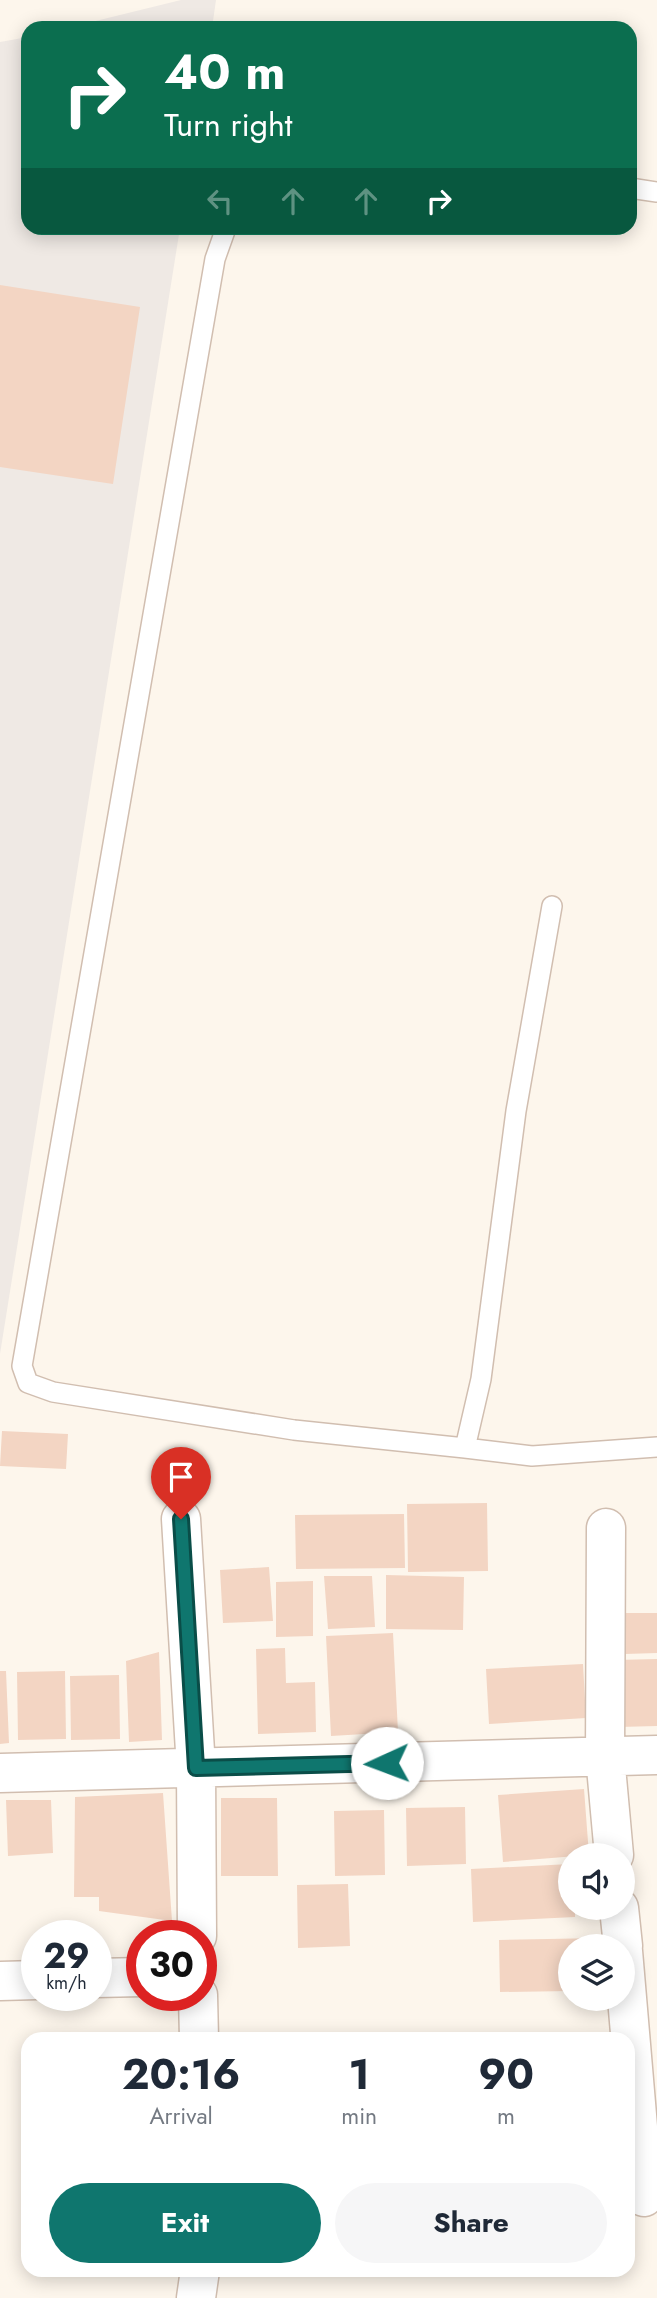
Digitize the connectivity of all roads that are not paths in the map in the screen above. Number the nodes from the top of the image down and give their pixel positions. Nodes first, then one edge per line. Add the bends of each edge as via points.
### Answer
1 (637, 189) edge
2 (657, 192) edge
3 (224, 235) edge
4 (552, 906) dead end
5 (657, 1447) edge
6 (465, 1448) junction
7 (181, 1519) dead end
8 (606, 1528) dead end
9 (657, 1755) edge
10 (605, 1756) junction
11 (196, 1768) junction
12 (0, 1773) edge
13 (613, 1843) edge
14 (197, 1920) edge
15 (21, 1980) edge
16 (0, 1981) edge
17 (635, 1995) edge
18 (198, 2011) edge
19 (644, 2030) edge
20 (198, 2032) edge
21 (643, 2197) dead end
22 (199, 2277) edge
23 (196, 2298) edge

1 - 2 lane
3 - 6 lane via 215,259 22,1366 28,1383 53,1392 294,1430
4 - 6 lane via 516,1111 481,1379
5 - 6 lane via 532,1456
7 - 11 street
8 - 10 street
9 - 10 street
10 - 11 street
10 - 13 street
11 - 12 street
11 - 14 street
15 - 16 street
17 - 19 street
18 - 20 street
19 - 21 street
22 - 23 street

